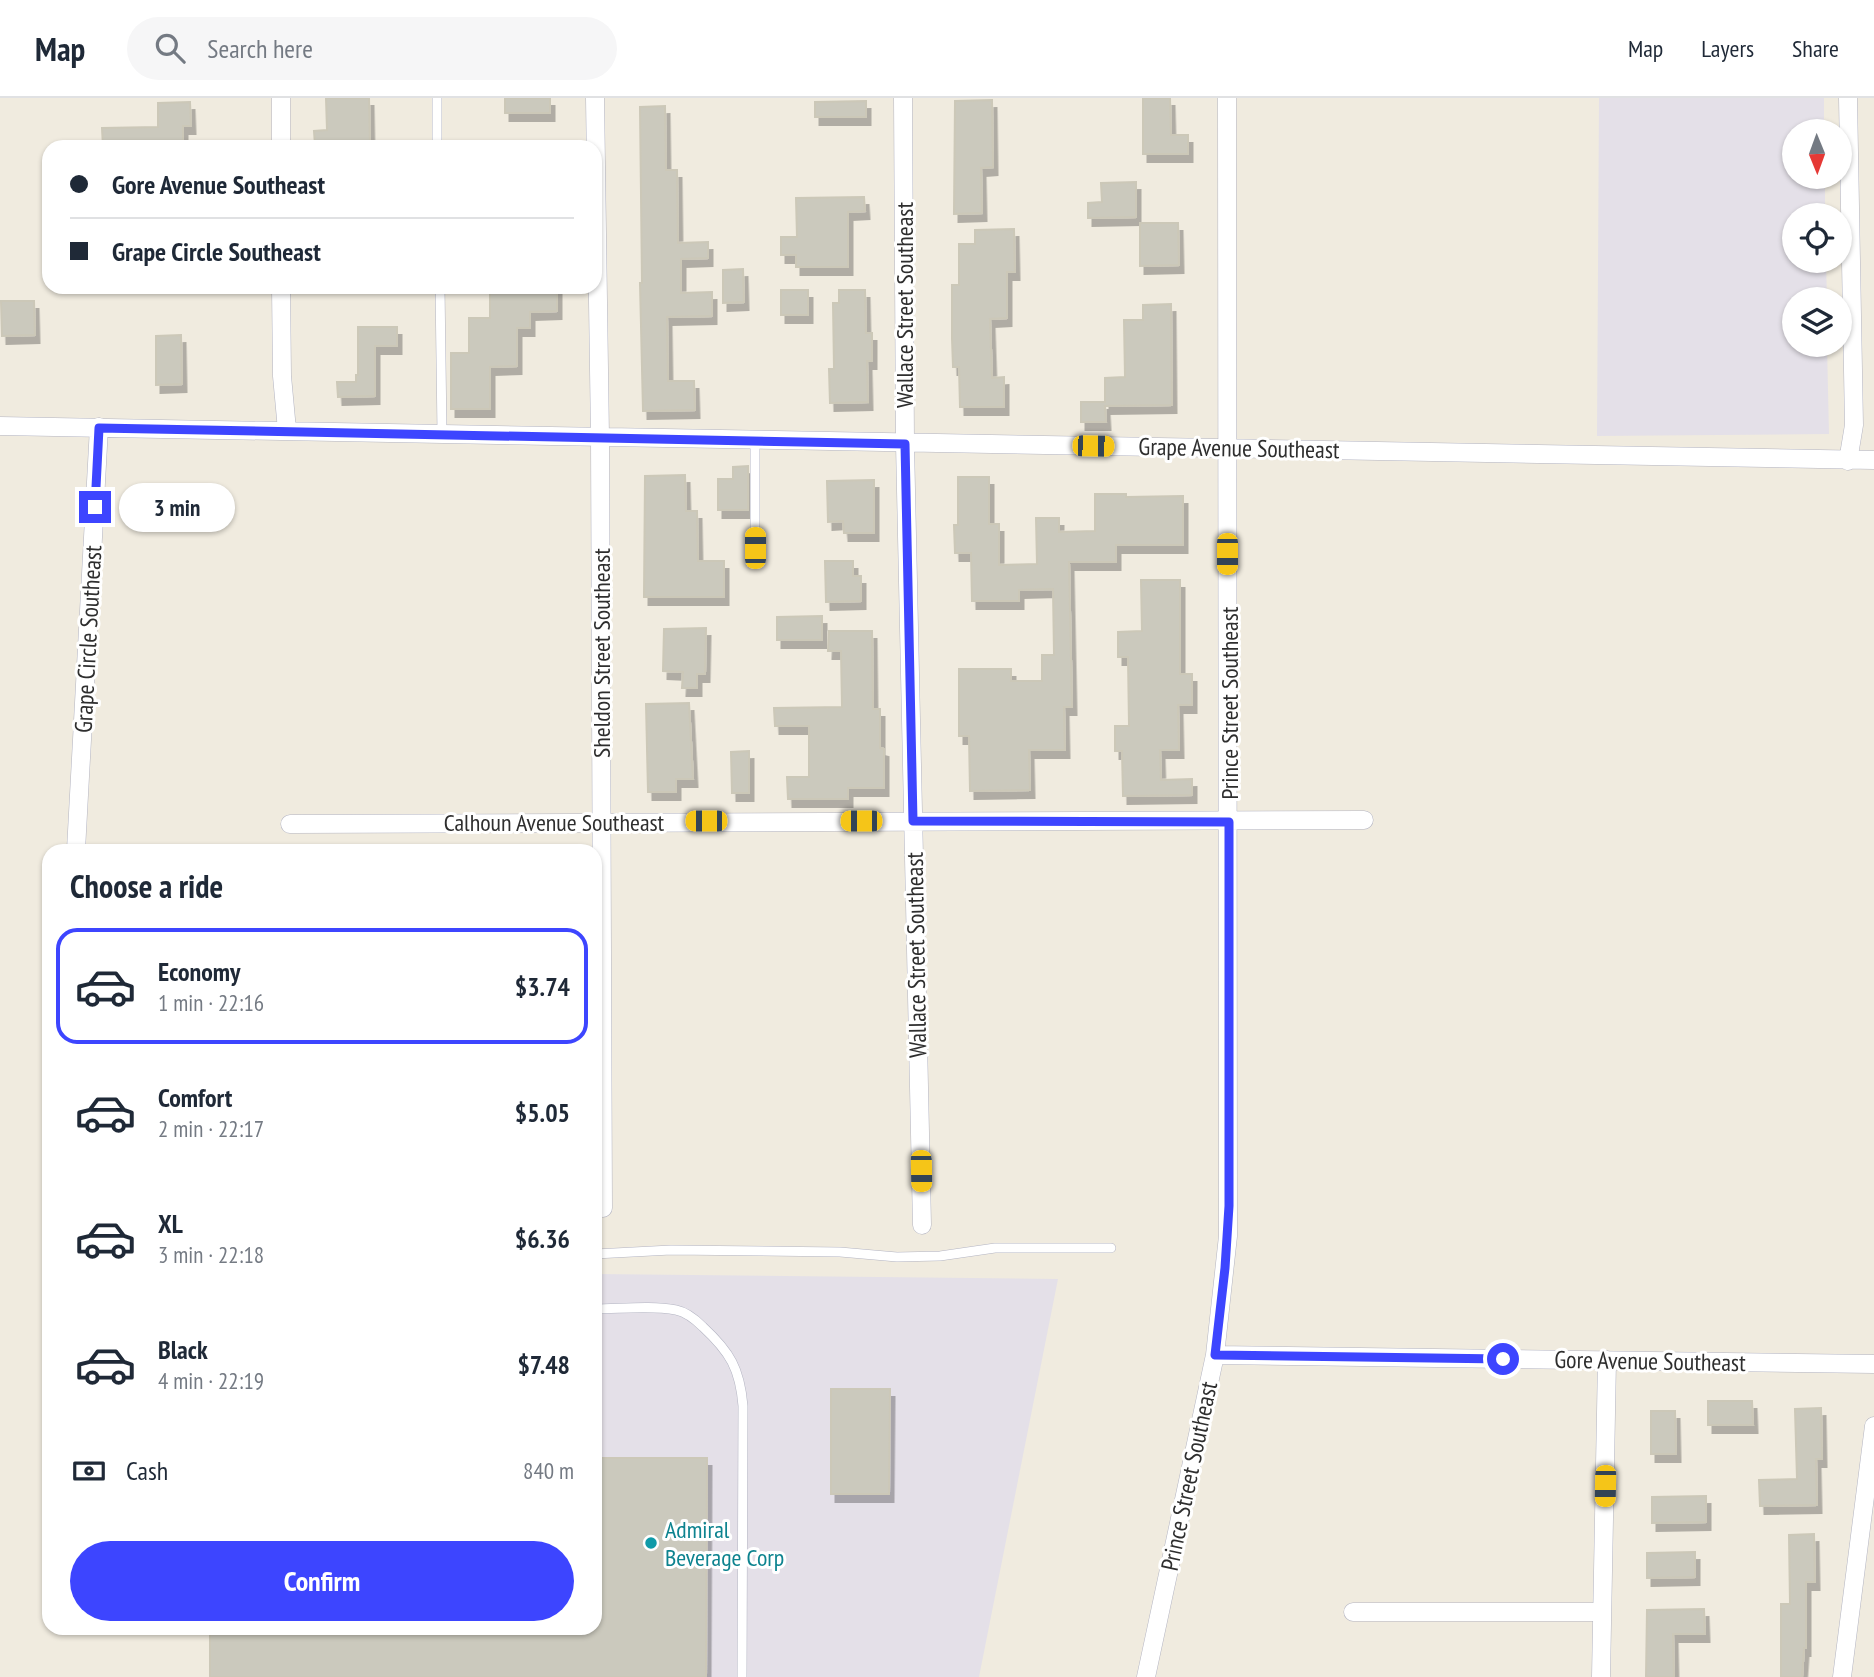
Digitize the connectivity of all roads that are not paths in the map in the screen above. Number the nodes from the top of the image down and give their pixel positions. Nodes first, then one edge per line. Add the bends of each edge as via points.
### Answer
1 (281, 98) edge
2 (437, 98) edge
3 (595, 98) edge
4 (903, 98) edge
5 (1227, 98) edge
6 (1849, 98) edge
7 (281, 140) edge
8 (438, 140) edge
9 (596, 140) edge
10 (281, 294) edge
11 (440, 294) edge
12 (598, 294) edge
13 (0, 426) edge
14 (99, 428) junction
15 (287, 430) junction
16 (442, 433) junction
17 (600, 437) junction
18 (755, 440) junction
19 (905, 444) junction
20 (1227, 447) junction
21 (1874, 460) edge
22 (1848, 461) junction
23 (755, 548) dead end
24 (1364, 820) dead end
25 (602, 821) junction
26 (913, 821) junction
27 (1229, 822) junction
28 (290, 824) dead end
29 (76, 844) edge
30 (602, 844) edge
31 (922, 1225) dead end
32 (1111, 1248) dead end
33 (602, 1254) edge
34 (602, 1309) edge
35 (1215, 1355) junction
36 (1607, 1360) junction
37 (1874, 1364) edge
38 (1874, 1426) edge
39 (1353, 1612) dead end
40 (1602, 1612) junction
41 (742, 1677) edge
42 (1146, 1677) edge
43 (1601, 1677) edge
44 (1842, 1677) edge

1 - 7 street
2 - 8 lane
3 - 9 street, Sheldon Street Southeast
4 - 19 street, Wallace Street Southeast
5 - 20 street, Prince Street Southeast
6 - 22 street via 1854,425
10 - 15 street
11 - 16 lane
12 - 17 street, Sheldon Street Southeast
13 - 14 street, Grape Avenue Southeast
14 - 15 street, Grape Avenue Southeast
14 - 29 street, Grape Circle Southeast
15 - 16 street, Grape Avenue Southeast
16 - 17 street, Grape Avenue Southeast
17 - 18 street, Grape Avenue Southeast
17 - 25 street, Sheldon Street Southeast
18 - 19 street, Grape Avenue Southeast
18 - 23 lane
19 - 20 street, Grape Avenue Southeast
19 - 26 street, Wallace Street Southeast
20 - 22 street, Grape Avenue Southeast
20 - 27 street, Prince Street Southeast
21 - 22 street, Grape Avenue Southeast
24 - 27 street, Calhoun Avenue Southeast
25 - 26 street, Calhoun Avenue Southeast
25 - 28 street, Calhoun Avenue Southeast
25 - 30 street, Sheldon Street Southeast
26 - 27 street, Calhoun Avenue Southeast
26 - 31 street, Wallace Street Southeast
27 - 35 street, Prince Street Southeast via 1229,1206
32 - 33 lane via 995,1248 940,1256 671,1250
34 - 41 lane via 677,1310 696,1320 723,1345 736,1371 743,1406
35 - 36 street, Gore Avenue Southeast
35 - 42 street, Prince Street Southeast
36 - 37 street, Gore Avenue Southeast
36 - 40 street
38 - 44 street
39 - 40 street
40 - 43 street

